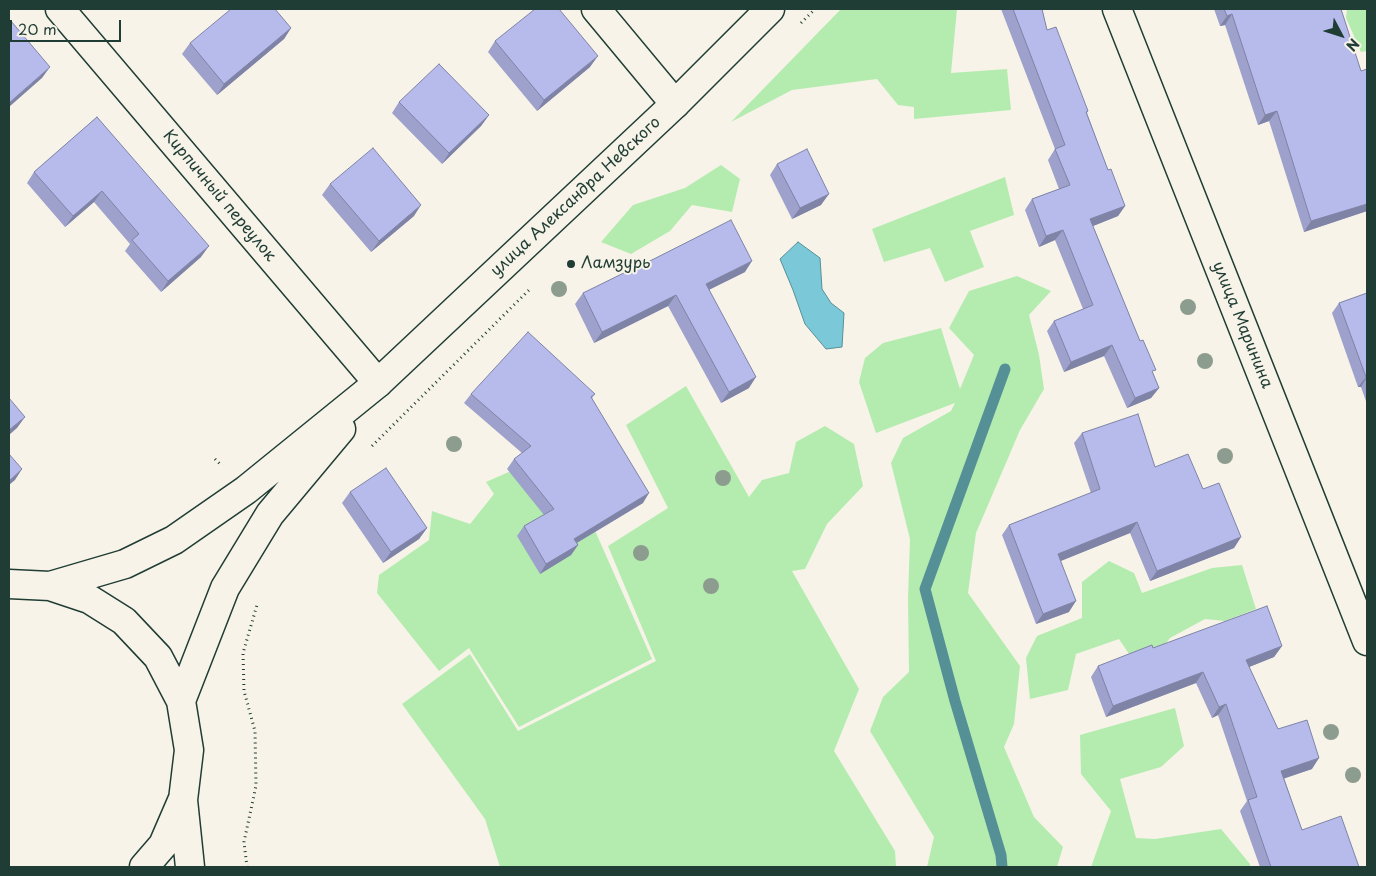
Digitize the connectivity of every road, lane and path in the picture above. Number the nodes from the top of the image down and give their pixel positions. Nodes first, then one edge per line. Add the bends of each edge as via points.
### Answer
1 (60, 9) edge
2 (596, 9) edge
3 (770, 9) edge
4 (815, 9) edge
5 (1117, 9) edge
6 (794, 30) dead end
7 (675, 104) junction
8 (534, 286) dead end
9 (378, 383) junction
10 (365, 452) dead end
11 (9, 584) edge
12 (50, 586) junction
13 (257, 602) dead end
14 (1367, 641) edge
15 (181, 701) junction
16 (183, 800) junction
17 (144, 867) edge
18 (190, 867) edge
19 (247, 867) edge

1 - 9 main road, Кирпичный переулок
2 - 7 main road
3 - 7 main road, улица Александра Невского
4 - 6 path
5 - 14 main road, улица Маринина
7 - 9 main road, улица Александра Невского
8 - 10 path
9 - 12 main road via 246,490 174,540 125,564
9 - 15 main road via 270,514 225,588
11 - 12 main road
12 - 15 main road via 90,599 124,620 158,657
13 - 19 path via 243,653 244,691 255,731 256,777 244,842
15 - 16 main road via 189,750
16 - 17 main road via 163,845
16 - 18 main road

